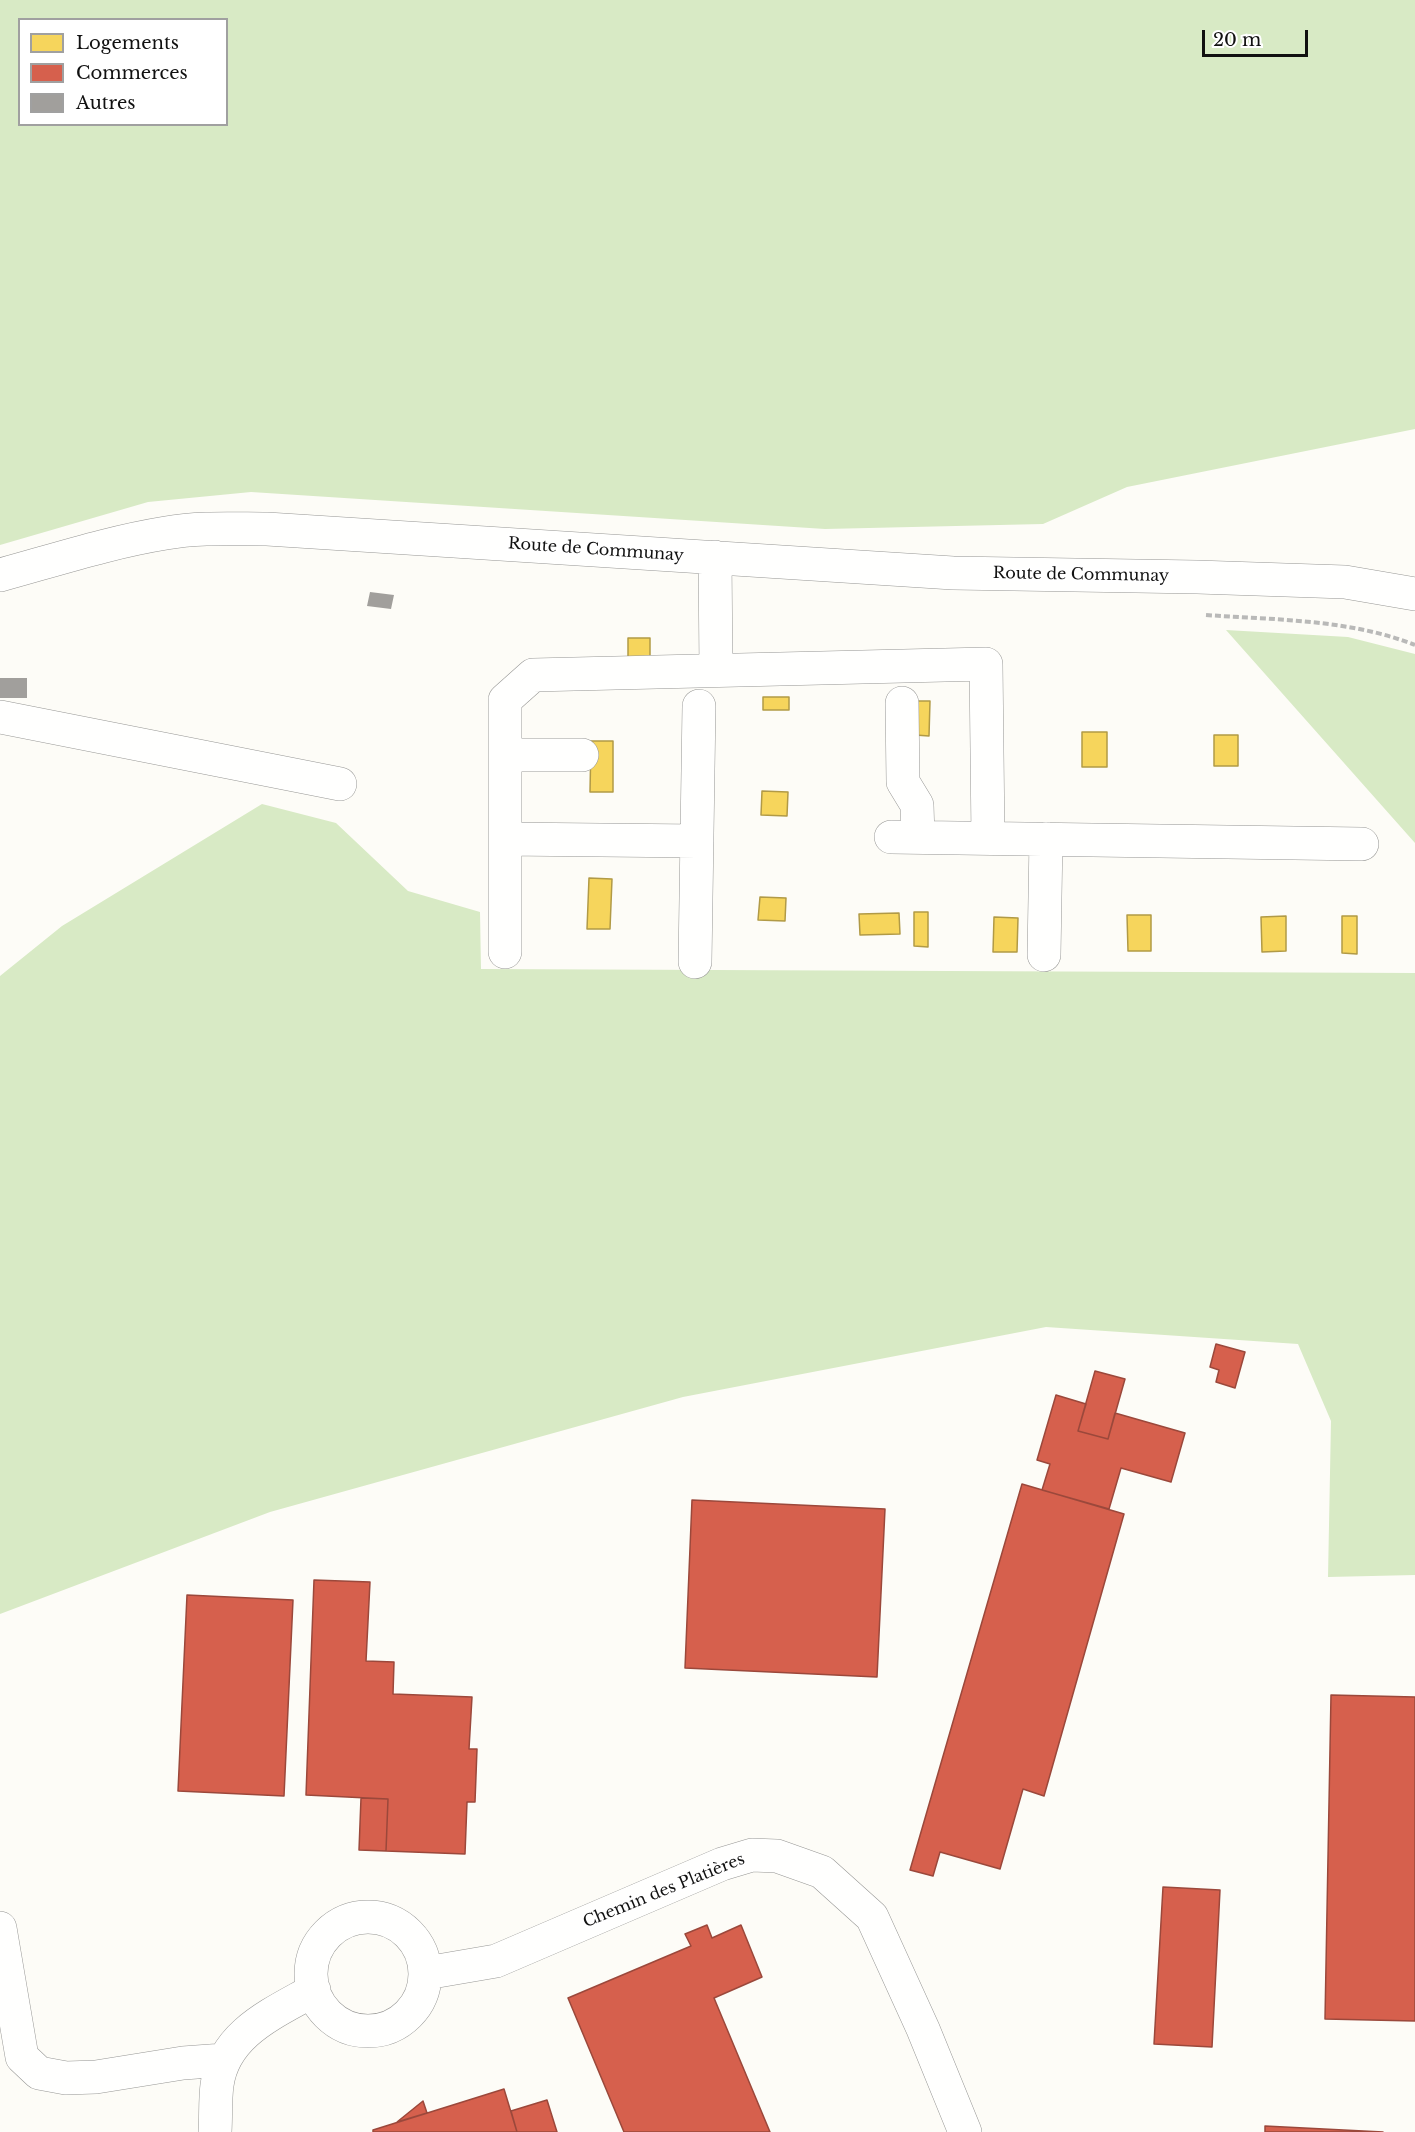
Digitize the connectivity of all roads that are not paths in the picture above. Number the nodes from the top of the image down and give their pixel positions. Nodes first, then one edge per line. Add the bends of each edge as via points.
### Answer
1 (715, 557) junction
2 (0, 575) edge
3 (1415, 594) edge
4 (716, 670) junction
5 (902, 703) dead end
6 (699, 706) dead end
7 (0, 717) edge
8 (505, 755) junction
9 (582, 755) dead end
10 (340, 784) dead end
11 (988, 838) junction
12 (505, 839) junction
13 (1046, 839) junction
14 (697, 841) junction
15 (1362, 844) dead end
16 (505, 952) dead end
17 (1044, 955) dead end
18 (695, 962) dead end
19 (0, 1928) edge
20 (426, 1973) junction
21 (314, 1990) junction
22 (224, 2060) junction
23 (215, 2132) edge
24 (964, 2132) edge

1 - 2 street, Route de Communay via 220,529 168,532 124,541
1 - 3 street, Route de Communay via 953,573 1345,582
1 - 4 street
4 - 8 street via 533,675 506,700
4 - 11 street via 986,664
5 - 11 street via 903,782 917,805 904,837
6 - 14 street
7 - 10 street
8 - 9 street
8 - 12 street
11 - 13 street
12 - 14 street
12 - 16 street
13 - 15 street
13 - 17 street
14 - 18 street
19 - 22 street via 22,2057 39,2073 66,2078 96,2077
20 - 21 street via 423,1991 403,2020 369,2031 335,2020 322,2007
20 - 21 street via 422,1953 412,1936 398,1924 379,1917 360,1917 341,1923 326,1935 315,1952
20 - 24 street, Chemin des Platières via 496,1961 722,1864 752,1855 777,1856 822,1872 872,1917
21 - 22 street via 256,2023 237,2040
22 - 23 street via 217,2083

